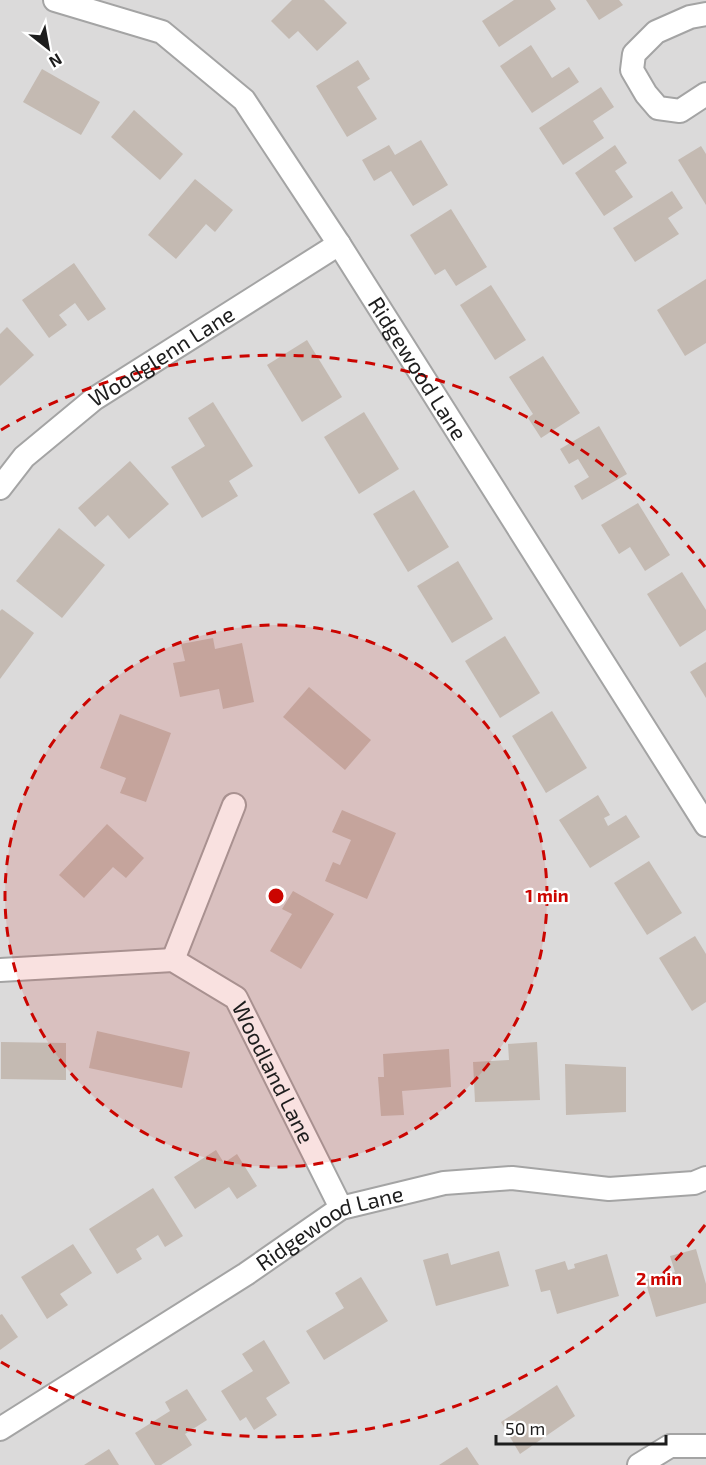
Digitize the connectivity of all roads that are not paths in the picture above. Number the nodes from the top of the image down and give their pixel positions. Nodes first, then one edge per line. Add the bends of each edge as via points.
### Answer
1 (56, 0) edge
2 (706, 14) edge
3 (706, 94) edge
4 (339, 244) junction
5 (0, 488) edge
6 (234, 805) dead end
7 (706, 825) edge
8 (173, 960) junction
9 (0, 970) edge
10 (706, 1178) edge
11 (341, 1208) junction
12 (0, 1429) edge
13 (706, 1446) edge
14 (639, 1465) edge

1 - 4 street, Ridgewood Lane via 162,32 244,100
2 - 3 street via 656,32 634,54 632,70 658,108 680,111
4 - 5 street, Woodglenn Lane via 94,399 24,457
4 - 7 street, Ridgewood Lane
6 - 8 street
8 - 9 street
8 - 11 street, Woodland Lane via 236,998
10 - 11 street, Ridgewood Lane via 694,1183 609,1189 512,1178 444,1183
11 - 12 street, Ridgewood Lane via 246,1274
13 - 14 street via 670,1446

